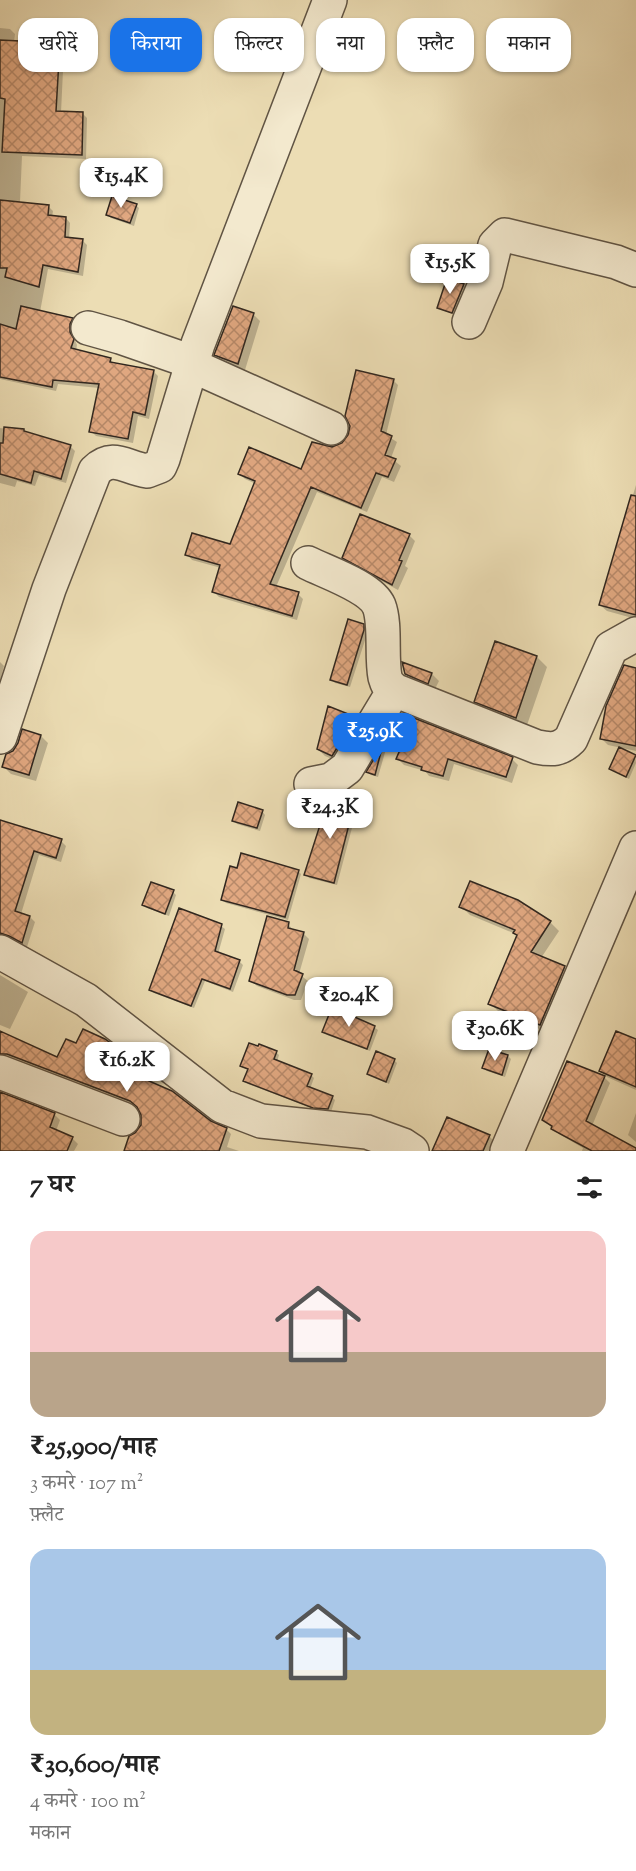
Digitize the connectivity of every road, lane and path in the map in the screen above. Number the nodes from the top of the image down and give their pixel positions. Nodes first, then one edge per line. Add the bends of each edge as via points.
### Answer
1 (330, 0) edge
2 (636, 270) edge
3 (470, 322) dead end
4 (88, 328) dead end
5 (192, 363) junction
6 (331, 428) dead end
7 (308, 563) dead end
8 (636, 634) edge
9 (394, 690) junction
10 (0, 737) edge
11 (310, 784) dead end
12 (636, 848) edge
13 (0, 952) edge
14 (0, 1072) edge
15 (123, 1119) dead end
16 (412, 1151) edge
17 (507, 1151) edge

1 - 5 street
2 - 3 street via 505,235 495,245
4 - 5 street
5 - 6 street
5 - 10 street via 160,466 147,471 108,462 95,471 49,589
7 - 9 street via 372,596 381,619 385,677
8 - 9 street via 611,648 571,739 563,748 537,747
9 - 11 street via 347,768 331,780
12 - 17 street
13 - 16 street via 86,1000 222,1106 261,1121 367,1132
14 - 15 street

